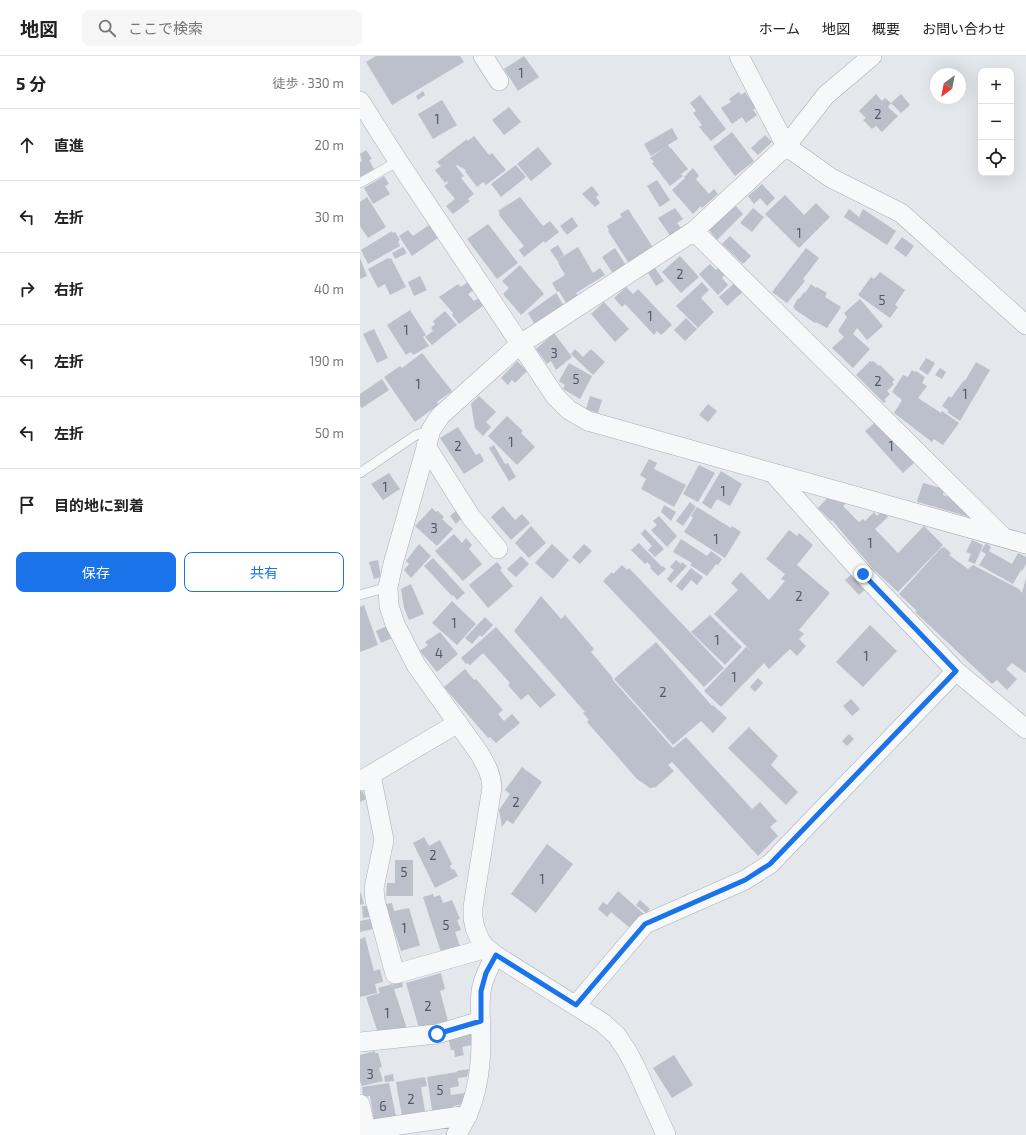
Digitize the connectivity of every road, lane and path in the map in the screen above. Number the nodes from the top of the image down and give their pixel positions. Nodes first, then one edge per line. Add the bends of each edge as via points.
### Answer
1 (483, 56) edge
2 (739, 56) edge
3 (872, 56) edge
4 (499, 81) dead end
5 (360, 101) edge
6 (786, 146) junction
7 (398, 161) junction
8 (360, 183) edge
9 (694, 231) junction
10 (1026, 325) edge
11 (519, 345) junction
12 (428, 438) junction
13 (360, 473) edge
14 (773, 473) junction
15 (1005, 538) junction
16 (1026, 544) edge
17 (498, 549) dead end
18 (388, 587) junction
19 (360, 595) edge
20 (956, 671) junction
21 (458, 724) junction
22 (1026, 729) edge
23 (366, 778) edge
24 (490, 951) junction
25 (576, 1005) junction
26 (481, 1021) junction
27 (360, 1042) edge
28 (360, 1104) edge
29 (468, 1115) junction
30 (456, 1135) edge
31 (666, 1135) edge

1 - 4 street
2 - 6 street
3 - 6 street via 826,95
5 - 7 street
6 - 9 street
6 - 10 street via 831,178 901,213
7 - 8 lane
7 - 11 street
9 - 11 street
9 - 15 street
11 - 12 street via 440,416
11 - 14 street via 555,396 569,410 588,421
12 - 13 lane via 416,435
12 - 17 street via 472,517
12 - 18 street
14 - 15 street
14 - 20 street via 863,574
15 - 16 street
18 - 19 lane
18 - 21 street via 389,606 405,644 416,665
20 - 22 street
20 - 25 street via 770,864 745,880 645,924
21 - 23 street
21 - 24 street via 488,768 491,777 492,787 473,906 475,928 480,940
23 - 24 street via 384,840 374,888 375,900 395,974 480,950
24 - 25 street
24 - 26 street via 481,991
25 - 31 street via 617,1036 636,1068
26 - 27 street via 437,1034
26 - 29 street via 480,1064
28 - 29 street via 366,1130
29 - 30 street

